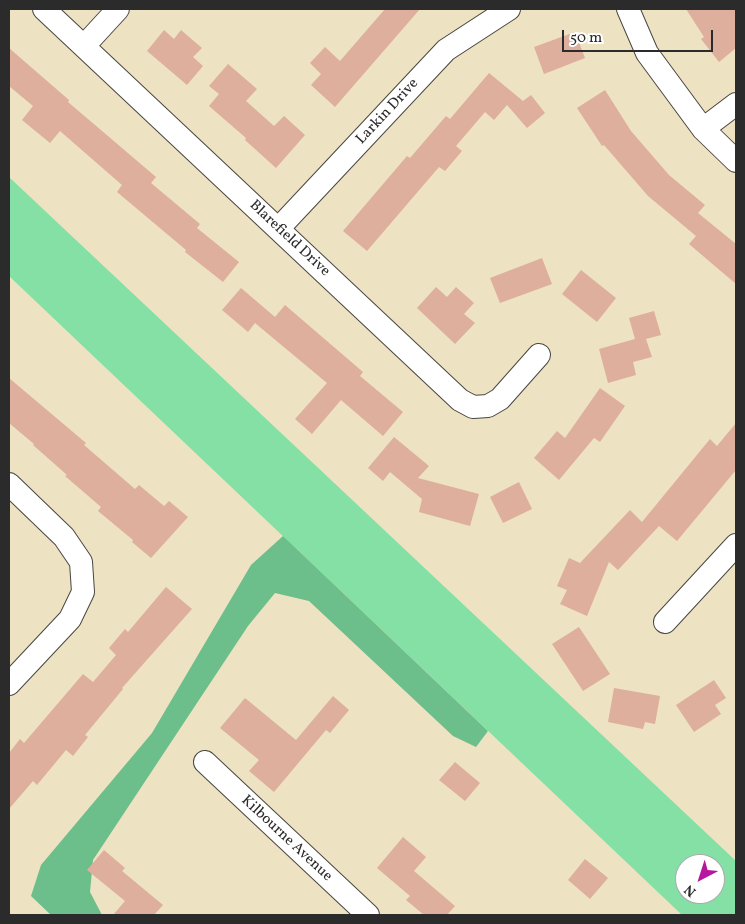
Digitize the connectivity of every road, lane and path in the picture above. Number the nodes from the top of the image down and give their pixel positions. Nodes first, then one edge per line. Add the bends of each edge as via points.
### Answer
1 (44, 9) edge
2 (118, 9) edge
3 (509, 9) edge
4 (628, 9) edge
5 (84, 46) junction
6 (736, 104) edge
7 (703, 129) junction
8 (736, 161) edge
9 (278, 229) junction
10 (539, 356) dead end
11 (9, 484) edge
12 (736, 544) edge
13 (665, 622) dead end
14 (9, 684) edge
15 (205, 762) dead end
16 (368, 915) edge

1 - 5 street, Blarefield Drive
2 - 5 street
3 - 9 street, Larkin Drive via 446,50
4 - 7 street via 647,53
5 - 9 street, Blarefield Drive
6 - 7 street
7 - 8 street
9 - 10 street, Blarefield Drive via 460,400 473,407 488,406 500,399
11 - 14 street via 64,536 81,562 83,592 70,619
12 - 13 street
15 - 16 street, Kilbourne Avenue

